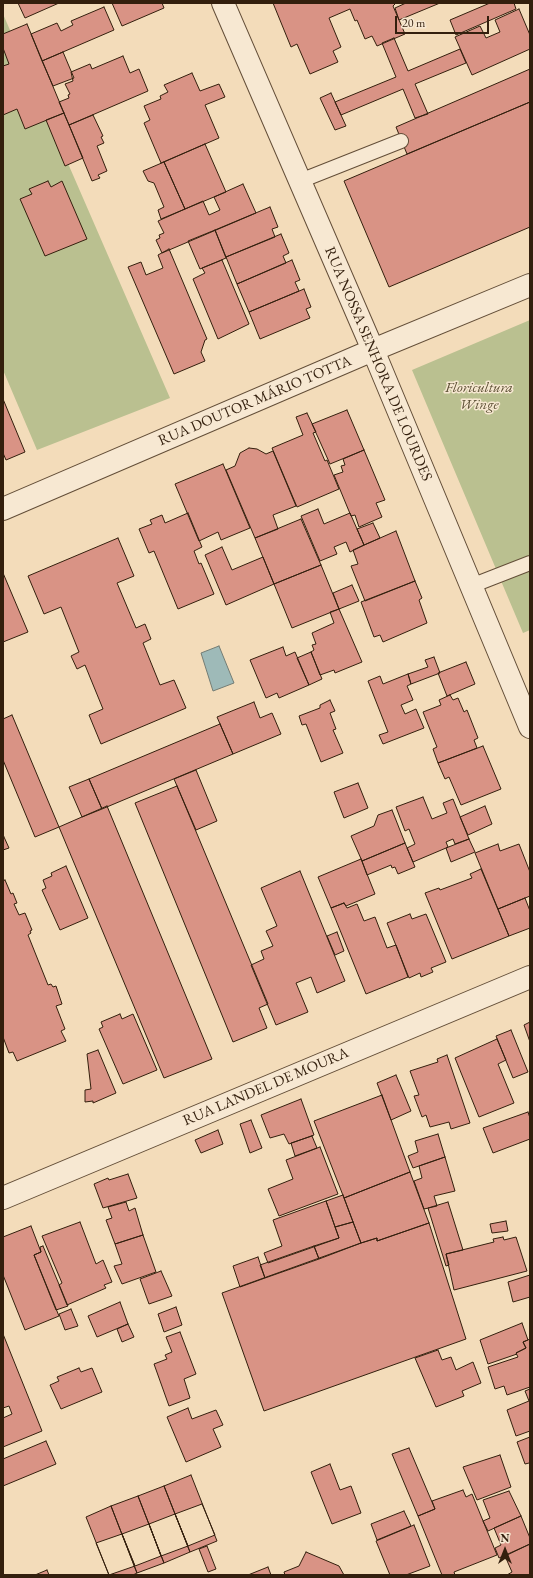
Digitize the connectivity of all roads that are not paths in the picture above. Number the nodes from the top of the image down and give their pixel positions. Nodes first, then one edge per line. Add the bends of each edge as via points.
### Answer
1 (223, 3) edge
2 (401, 141) dead end
3 (300, 181) junction
4 (530, 285) edge
5 (373, 350) junction
6 (3, 509) edge
7 (530, 563) edge
8 (472, 586) junction
9 (530, 728) edge
10 (530, 977) edge
11 (3, 1198) edge

1 - 3 street, RUA NOSSA SENHORA DE LOURDES
2 - 3 lane
3 - 5 street, RUA NOSSA SENHORA DE LOURDES
4 - 5 street, RUA DOUTOR MÁRIO TOTTA
5 - 6 street, RUA DOUTOR MÁRIO TOTTA
5 - 8 street, RUA NOSSA SENHORA DE LOURDES
7 - 8 lane
8 - 9 street, RUA NOSSA SENHORA DE LOURDES
10 - 11 street, RUA LANDEL DE MOURA

